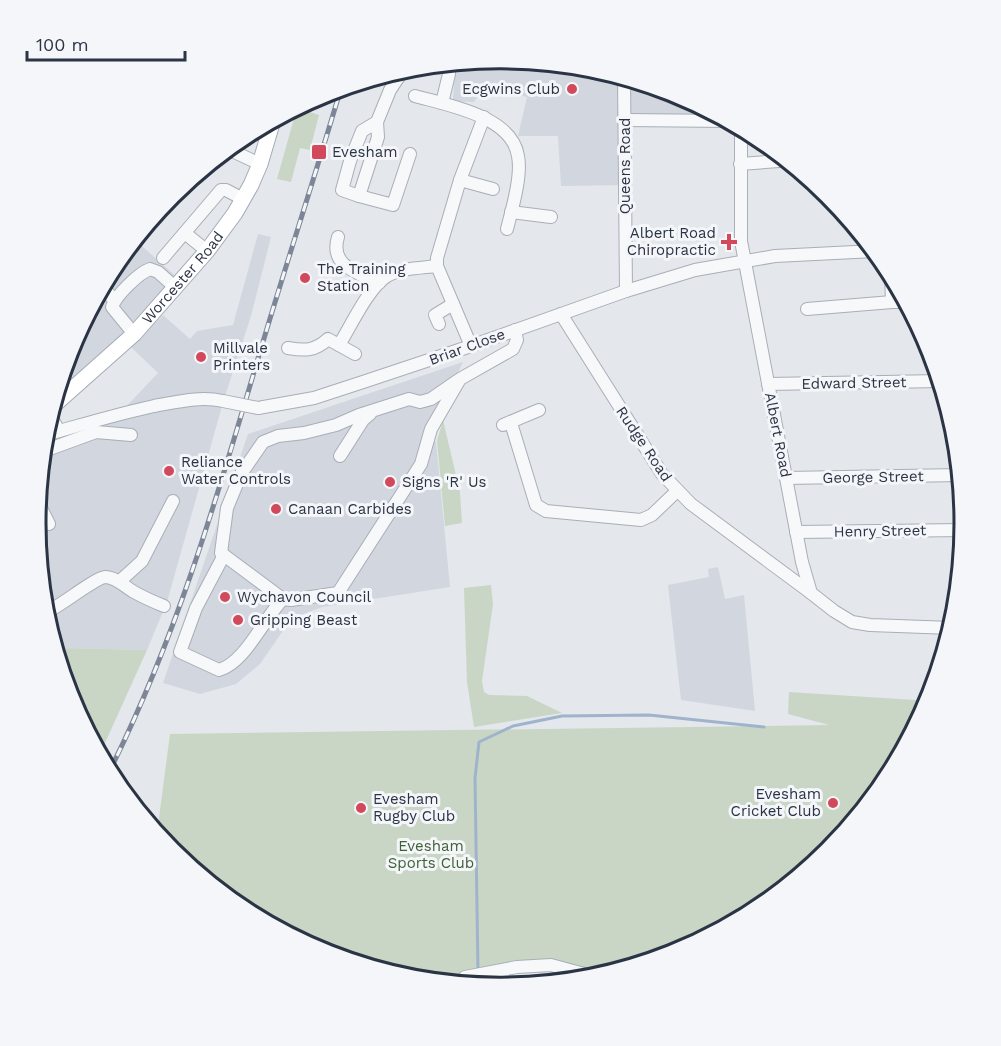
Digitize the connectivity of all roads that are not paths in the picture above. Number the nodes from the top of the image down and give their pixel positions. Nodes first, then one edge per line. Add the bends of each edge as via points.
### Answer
1 (449, 72) edge
2 (396, 81) edge
3 (624, 86) edge
4 (415, 96) dead end
5 (442, 104) junction
6 (484, 117) junction
7 (625, 120) junction
8 (377, 122) junction
9 (712, 122) edge
10 (269, 133) edge
11 (741, 138) edge
12 (237, 153) edge
13 (410, 154) dead end
14 (775, 161) edge
15 (260, 164) junction
16 (740, 164) junction
17 (460, 180) junction
18 (493, 189) dead end
19 (359, 196) junction
20 (243, 199) junction
21 (511, 212) junction
22 (551, 217) dead end
23 (507, 229) dead end
24 (186, 234) junction
25 (338, 237) dead end
26 (207, 251) junction
27 (864, 251) edge
28 (163, 258) dead end
29 (744, 260) junction
30 (437, 266) junction
31 (379, 283) junction
32 (176, 288) junction
33 (626, 291) junction
34 (891, 291) edge
35 (109, 294) edge
36 (114, 300) junction
37 (891, 302) junction
38 (897, 302) edge
39 (453, 304) junction
40 (807, 309) dead end
41 (561, 314) junction
42 (439, 324) dead end
43 (515, 330) junction
44 (134, 334) junction
45 (334, 342) junction
46 (471, 346) junction
47 (288, 348) dead end
48 (355, 354) dead end
49 (460, 379) junction
50 (931, 381) edge
51 (768, 384) junction
52 (65, 395) edge
53 (539, 410) dead end
54 (374, 411) junction
55 (57, 427) edge
56 (59, 431) junction
57 (55, 432) edge
58 (130, 435) dead end
59 (53, 448) edge
60 (340, 456) dead end
61 (952, 476) edge
62 (786, 478) junction
63 (677, 492) junction
64 (173, 501) dead end
65 (46, 518) edge
66 (49, 524) dead end
67 (954, 530) edge
68 (796, 532) junction
69 (224, 555) junction
70 (120, 581) junction
71 (811, 593) junction
72 (283, 599) junction
73 (164, 606) dead end
74 (54, 609) edge
75 (942, 628) edge
76 (572, 971) edge
77 (474, 975) dead end

1 - 5 street
2 - 8 street
3 - 7 street, Queens Road
4 - 5 street
5 - 6 street
6 - 17 street
6 - 21 street via 506,133 517,149 519,167
7 - 9 street
7 - 33 street, Queens Road
8 - 19 street via 378,137
8 - 19 street via 362,131 342,190
10 - 15 main road, Worcester Road
11 - 16 street, Albert Road
12 - 15 street
13 - 19 street via 393,205
14 - 16 street
15 - 20 main road, Worcester Road
16 - 29 street, Albert Road via 739,217
17 - 18 street
17 - 30 street via 436,258
20 - 24 street via 221,190
20 - 26 main road, Worcester Road
21 - 22 street
21 - 23 street
24 - 26 street
24 - 28 street
25 - 31 street via 335,250 339,260
26 - 32 main road, Worcester Road
27 - 29 street, Briar Close
29 - 33 street, Briar Close
29 - 51 street, Albert Road
30 - 31 street via 403,270
30 - 39 street
31 - 45 street
32 - 36 street via 150,269 143,271
32 - 44 main road, Worcester Road
33 - 41 street, Briar Close
34 - 37 street
35 - 36 street
36 - 44 street via 112,307
37 - 38 street
37 - 40 street
39 - 42 street via 435,315
39 - 46 street
41 - 43 street, Briar Close
41 - 63 street, Rudge Road
43 - 46 street, Briar Close
43 - 49 street via 517,340 513,349
44 - 52 main road, Worcester Road
45 - 47 street via 307,351
45 - 48 street
46 - 56 street, Briar Close, bridge via 314,398 258,408 199,398
49 - 54 street via 431,399 410,399
49 - 72 street via 431,429 421,464 338,593
50 - 51 street, Edward Street
51 - 62 street, Albert Road
53 - 63 street via 507,424 536,505 546,511 641,520
54 - 60 street via 363,420
54 - 69 street via 336,425 263,442 241,474 228,508 221,545
55 - 56 street
56 - 57 street, Briar Close
58 - 59 street via 96,432
61 - 62 street, George Street
62 - 68 street, Albert Road
63 - 71 street, Rudge Road
64 - 70 street via 142,561
65 - 66 street
67 - 68 street, Henry Street
68 - 71 street, Albert Road
69 - 72 street
69 - 72 street via 196,608 180,652 219,670 225,668 246,649
70 - 73 street
70 - 74 street via 105,577 90,583
71 - 75 street via 852,622
76 - 77 street via 550,965

